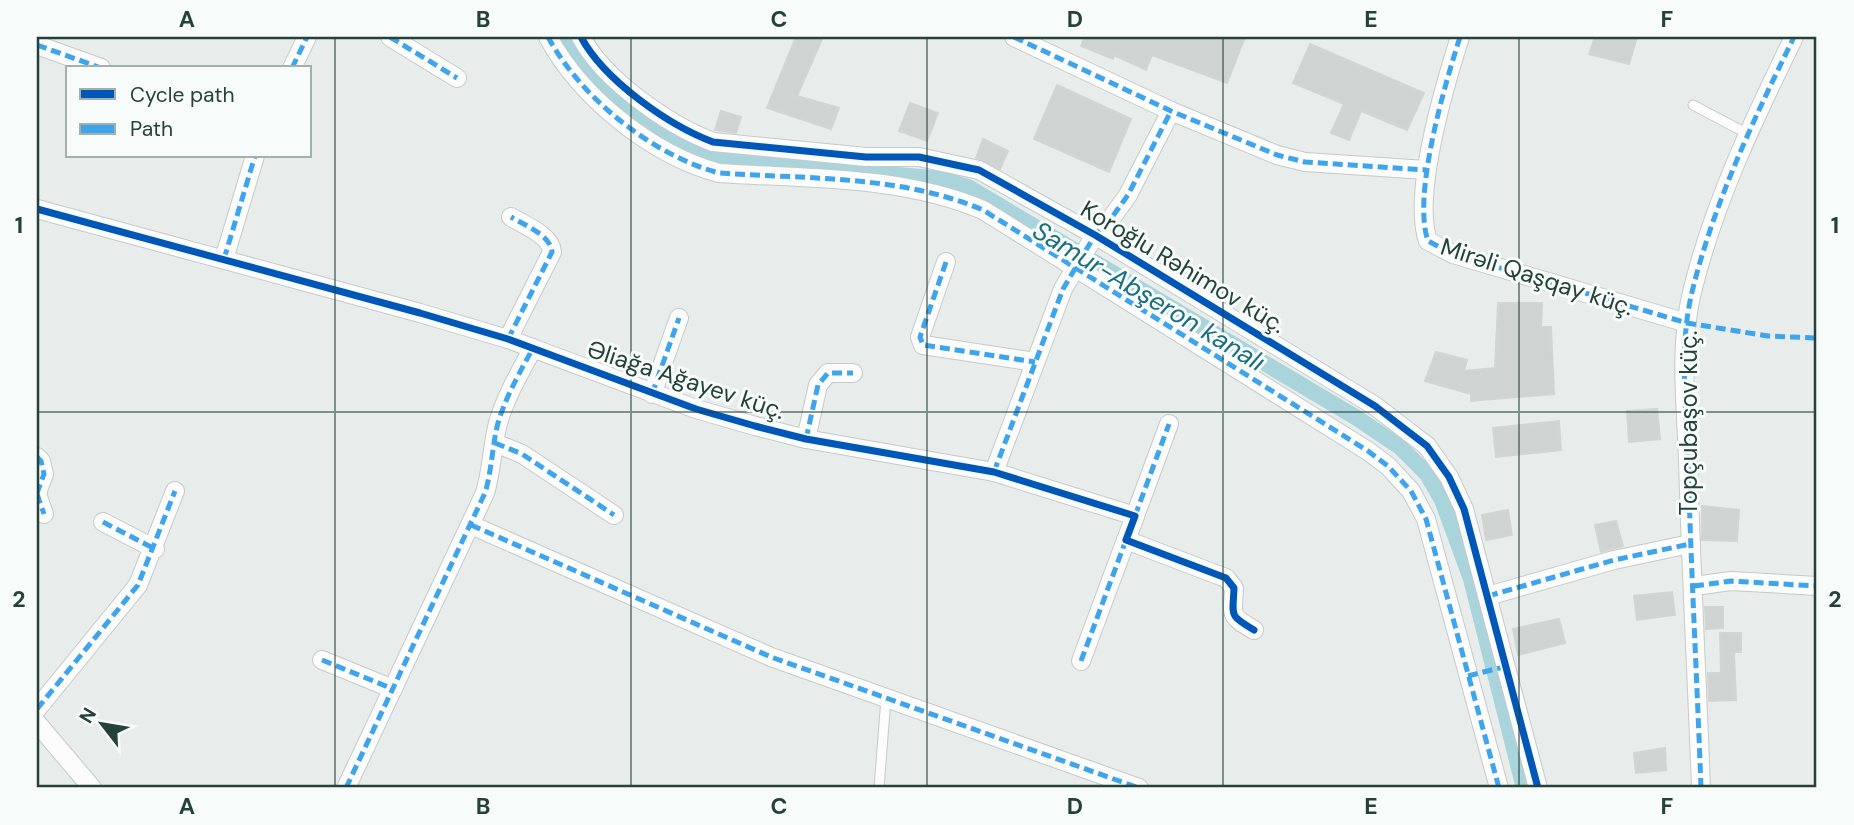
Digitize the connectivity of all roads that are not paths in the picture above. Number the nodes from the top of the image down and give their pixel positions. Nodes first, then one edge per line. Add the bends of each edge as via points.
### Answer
1 (307, 37) edge
2 (390, 37) edge
3 (548, 37) edge
4 (581, 37) edge
5 (1014, 37) edge
6 (1460, 37) edge
7 (1794, 37) edge
8 (37, 45) edge
9 (95, 66) edge
10 (293, 66) edge
11 (457, 78) dead end
12 (1693, 105) dead end
13 (1171, 111) junction
14 (1746, 133) junction
15 (255, 158) edge
16 (1426, 170) junction
17 (37, 209) edge
18 (511, 217) dead end
19 (1095, 235) junction
20 (223, 259) junction
21 (946, 262) dead end
22 (1075, 266) junction
23 (678, 318) dead end
24 (1687, 323) junction
25 (508, 339) junction
26 (533, 348) junction
27 (1035, 362) junction
28 (853, 373) dead end
29 (652, 394) junction
30 (1169, 424) dead end
31 (806, 439) junction
32 (495, 443) junction
33 (37, 457) edge
34 (994, 472) junction
35 (175, 491) dead end
36 (37, 494) edge
37 (44, 514) dead end
38 (614, 515) dead end
39 (1135, 516) junction
40 (103, 522) dead end
41 (471, 525) junction
42 (1126, 540) junction
43 (1690, 544) junction
44 (155, 549) junction
45 (1694, 586) junction
46 (1817, 586) edge
47 (1488, 596) junction
48 (1254, 629) dead end
49 (322, 660) dead end
50 (1081, 661) dead end
51 (393, 690) junction
52 (886, 698) junction
53 (37, 709) edge
54 (37, 723) edge
55 (1098, 782) edge
56 (92, 788) edge
57 (346, 788) edge
58 (879, 788) edge
59 (1139, 788) edge
60 (1499, 788) edge
61 (1538, 788) edge
62 (1701, 788) edge

1 - 10 street
2 - 11 street
3 - 22 street via 579,85 653,143 693,166 719,173 934,193 983,210
4 - 19 street, Koroğlu Rəhimov küç. via 626,89 690,133 713,142 958,163 1003,182
5 - 13 street
6 - 16 street, Mirəli Qaşqay küç.
7 - 14 street, Topçubaşov küç.
8 - 9 street
12 - 14 lane
13 - 16 street via 1305,162
13 - 19 street via 1128,195
14 - 24 street, Topçubaşov küç. via 1692,291
15 - 20 street
16 - 24 street, Mirəli Qaşqay küç. via 1423,229 1427,241 1437,248
17 - 20 street, Əliağa Ağayev küç.
18 - 25 street via 547,239 552,252
19 - 22 street
19 - 47 street, Koroğlu Rəhimov küç. via 1375,406 1426,446 1444,468 1464,509
20 - 25 street, Əliağa Ağayev küç.
21 - 27 street via 920,337 923,345
22 - 27 street
22 - 60 street via 1347,437 1388,466 1410,491 1426,519
23 - 29 street
24 - 43 street, Topçubaşov küç.
25 - 26 street, Əliağa Ağayev küç.
26 - 29 street, Əliağa Ağayev küç.
26 - 32 street via 506,403
27 - 34 street
28 - 31 street via 828,373 818,384
29 - 31 street, Əliağa Ağayev küç.
30 - 39 street
31 - 34 street, Əliağa Ağayev küç.
32 - 38 street via 522,454
32 - 41 street via 489,481
33 - 36 street via 44,474
34 - 39 street, Əliağa Ağayev küç.
35 - 44 street
36 - 37 street
39 - 42 street
40 - 44 street
41 - 51 street
41 - 52 street via 771,657
42 - 48 street via 1226,578 1234,588 1234,618
42 - 50 street
43 - 45 street, Topçubaşov küç.
43 - 47 street
44 - 53 street via 138,585
45 - 46 street via 1731,581
45 - 62 street, Topçubaşov küç.
47 - 61 street, Koroğlu Rəhimov küç.
49 - 51 street
51 - 57 street
52 - 55 street
52 - 58 lane
54 - 56 street
55 - 59 street

